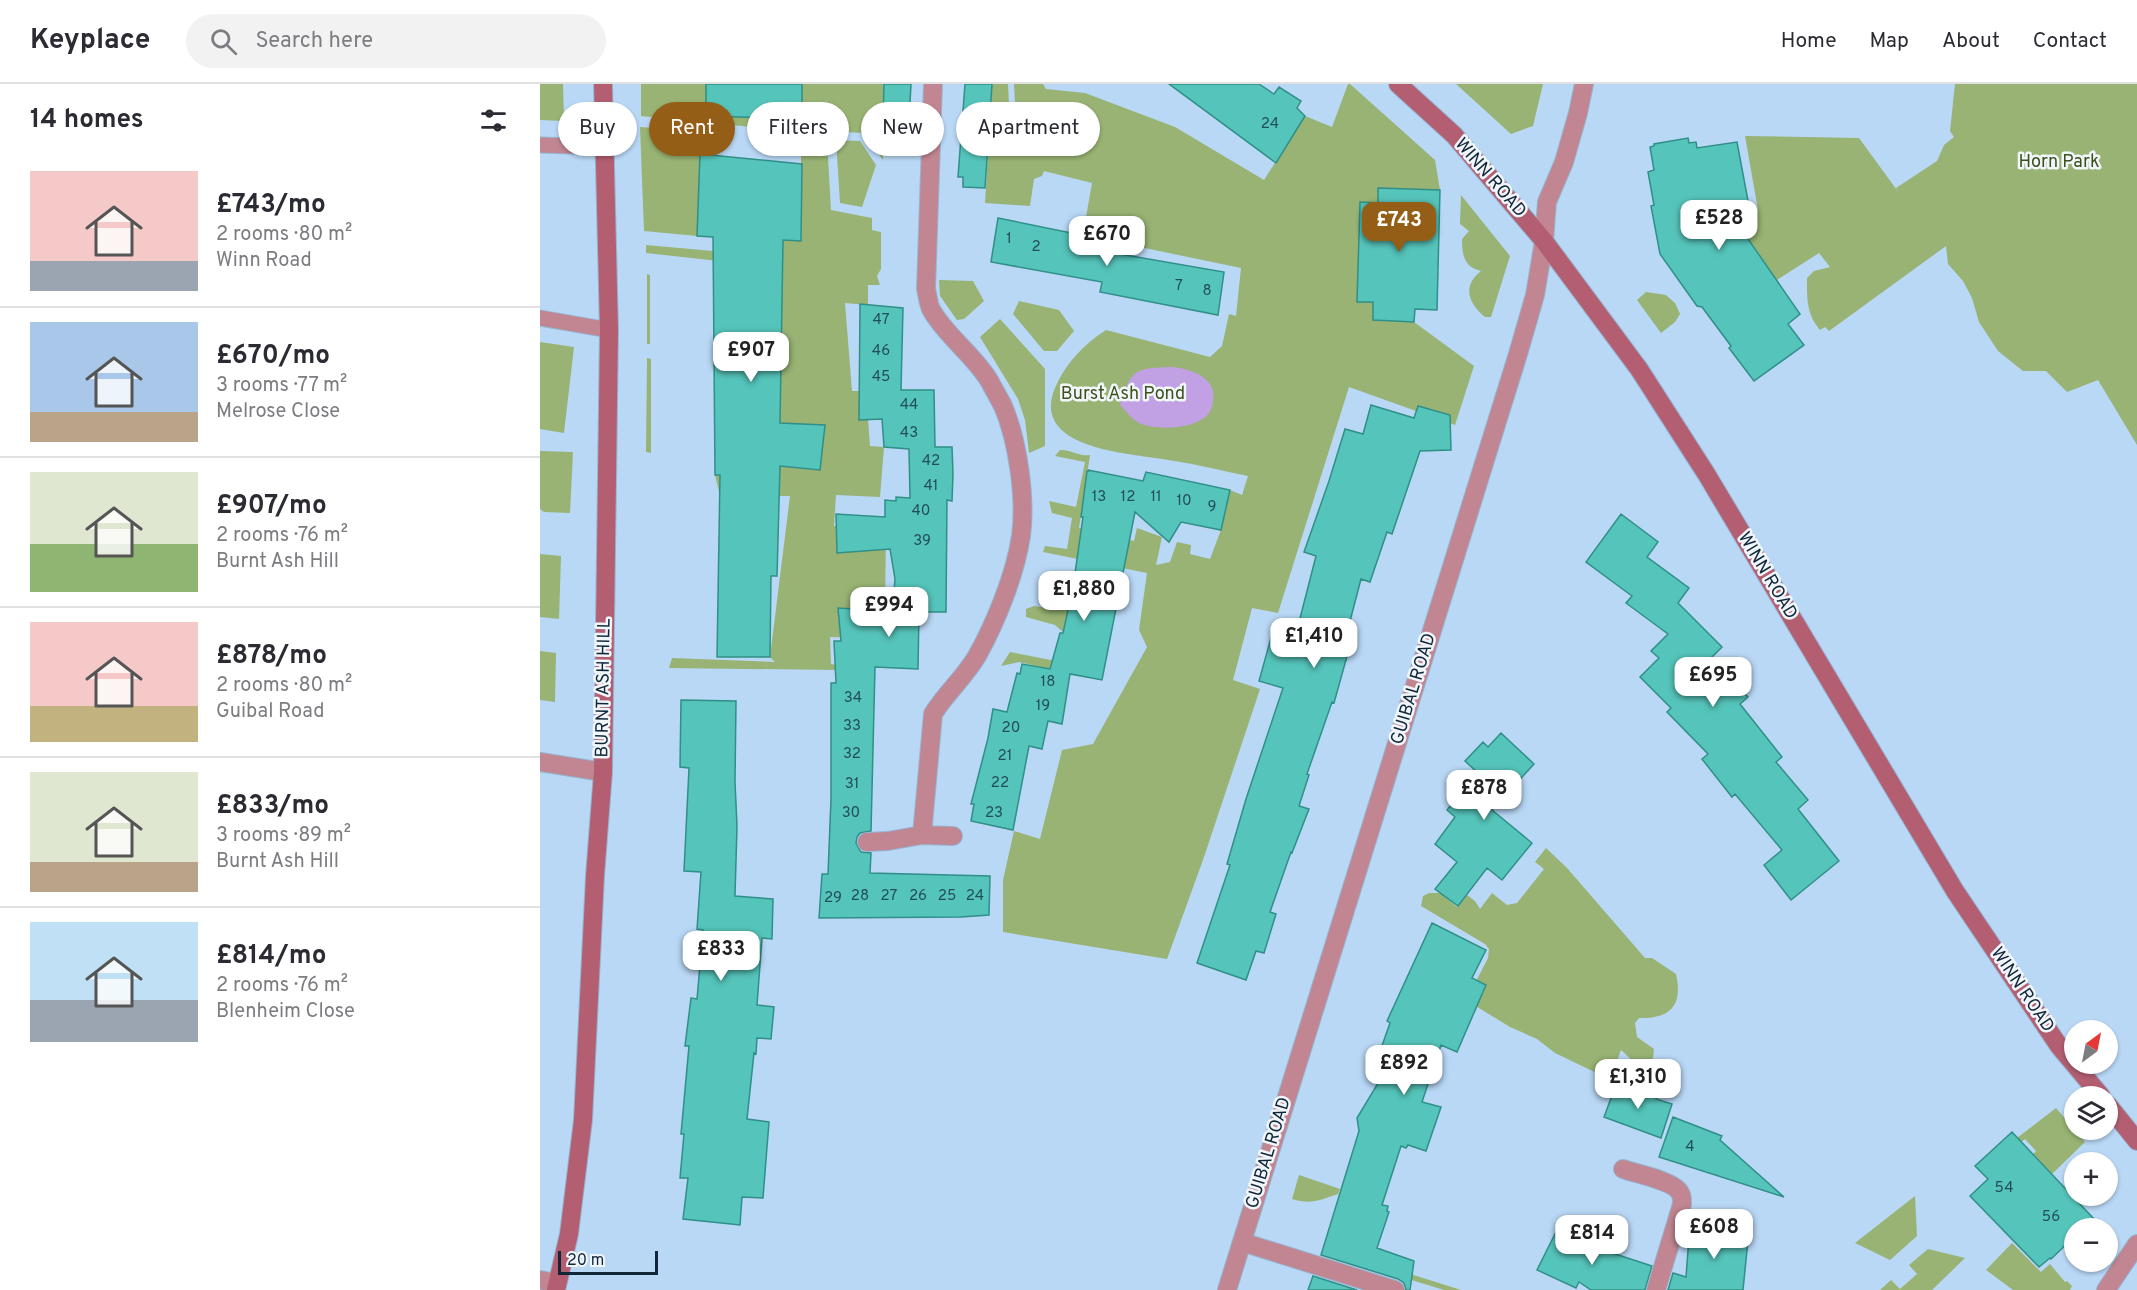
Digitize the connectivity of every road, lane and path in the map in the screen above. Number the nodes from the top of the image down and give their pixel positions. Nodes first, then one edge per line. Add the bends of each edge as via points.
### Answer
1 (603, 84) edge
2 (933, 84) edge
3 (1398, 84) edge
4 (1584, 84) edge
5 (604, 102) edge
6 (540, 145) edge
7 (558, 146) edge
8 (605, 156) edge
9 (1544, 241) junction
10 (540, 318) edge
11 (609, 330) junction
12 (540, 762) edge
13 (603, 772) junction
14 (922, 835) junction
15 (953, 836) dead end
16 (867, 842) dead end
17 (2093, 1086) edge
18 (2118, 1117) edge
19 (2137, 1141) edge
20 (1623, 1169) dead end
21 (1242, 1242) junction
22 (2137, 1244) edge
23 (551, 1284) edge
24 (1227, 1290) edge
25 (1395, 1290) edge
26 (1656, 1290) edge
27 (2106, 1290) edge

1 - 5 street, BURNT ASH HILL
2 - 14 street via 927,294 931,310 987,377 1004,407 1022,503 1021,536 996,617 962,680 933,714
3 - 9 street, WINN ROAD via 1454,135
4 - 9 street, GUIBAL ROAD via 1564,162 1547,202
6 - 7 lane
8 - 11 street, BURNT ASH HILL
9 - 17 street, WINN ROAD via 1639,369 1707,475 1955,891 2060,1046
9 - 21 street, GUIBAL ROAD via 1535,295 1518,354
10 - 11 lane
11 - 13 street, BURNT ASH HILL
12 - 13 street
13 - 23 street, BURNT ASH HILL via 583,1119 566,1253
14 - 15 street
14 - 16 street
18 - 19 street
20 - 26 street via 1667,1183 1682,1197
21 - 24 street, GUIBAL ROAD
21 - 25 street
22 - 27 street

